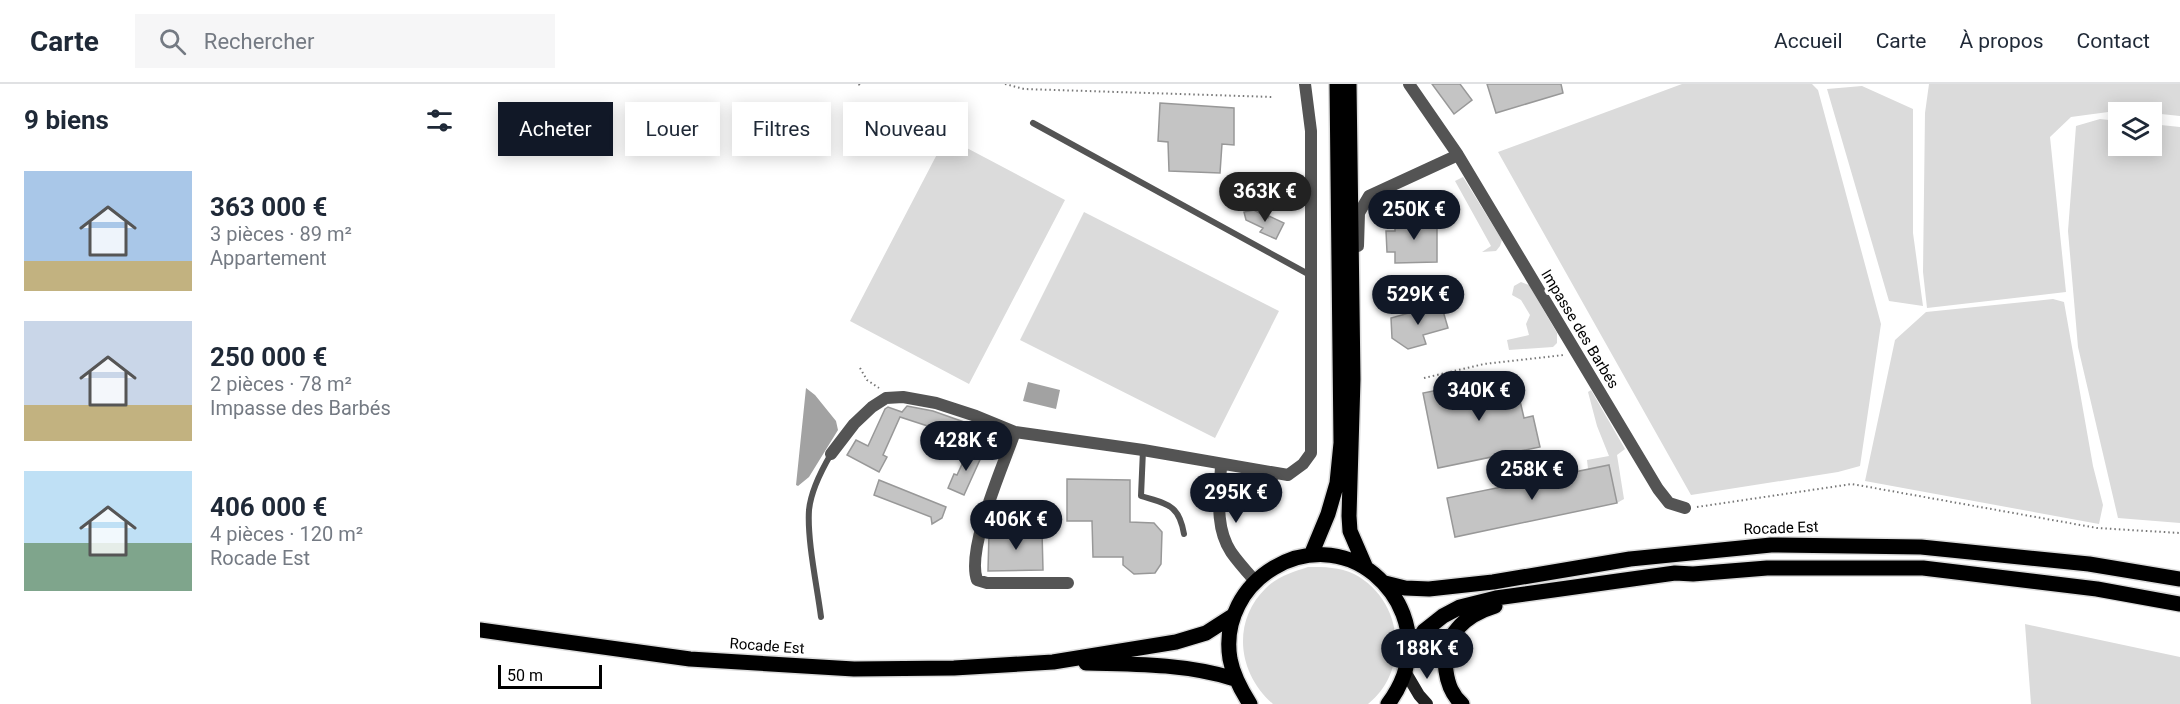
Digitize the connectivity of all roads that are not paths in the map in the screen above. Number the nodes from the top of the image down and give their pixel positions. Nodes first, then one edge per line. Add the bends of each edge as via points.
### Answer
1 (1305, 84) edge
2 (1337, 84) edge
3 (1349, 84) edge
4 (1409, 84) edge
5 (1033, 123) dead end
6 (1458, 155) junction
7 (1311, 276) junction
8 (1352, 346) junction
9 (1015, 432) junction
10 (1143, 450) junction
11 (831, 454) joint
12 (1221, 465) junction
13 (1276, 473) junction
14 (1273, 489) dead end
15 (1685, 508) road end
16 (1184, 534) dead end
17 (1311, 555) junction
18 (1366, 568) junction
19 (1693, 574) junction
20 (2180, 579) edge
21 (1255, 581) junction
22 (1068, 583) dead end
23 (1385, 583) junction
24 (2180, 604) edge
25 (1234, 615) junction
26 (821, 616) dead end
27 (480, 630) edge
28 (1410, 651) junction
29 (1053, 662) junction
30 (1406, 673) junction
31 (1235, 679) junction
32 (1250, 704) edge
33 (1388, 704) edge
34 (1426, 704) edge
35 (1462, 704) edge

1 - 7 street via 1311,131
2 - 17 main road via 1341,443 1337,483
3 - 8 main road
4 - 6 street, Impasse des Barbés
5 - 7 lane
6 - 8 street via 1365,200 1359,213
6 - 15 street, Impasse des Barbés via 1658,489 1669,503
7 - 13 street via 1311,453 1288,475
8 - 18 main road via 1349,516 1350,531
9 - 10 street
9 - 11 street via 936,403 886,398 854,424
9 - 22 street via 981,530 974,570 977,580
10 - 12 street
10 - 16 lane via 1141,496 1168,504 1181,517
11 - 26 lane via 809,508
12 - 13 street
12 - 21 street via 1219,518 1224,537
13 - 14 lane
17 - 18 main road via 1330,555
17 - 21 main road via 1290,559
18 - 23 main road
19 - 24 main road via 1842,566 1923,568 2097,589
19 - 28 main road via 1675,573 1508,596 1460,607 1424,631
19 - 35 main road via 1481,610 1463,621 1450,639 1444,660 1454,697
20 - 23 main road, Rocade Est via 2089,564 1920,547 1771,545 1630,559 1429,589
21 - 25 main road
23 - 28 main road via 1400,603
25 - 29 main road via 1206,633 1176,642
25 - 31 main road via 1229,636
27 - 29 main road, Rocade Est via 690,659 789,666 954,669
28 - 30 main road
29 - 31 main road via 1177,666 1209,670
30 - 33 main road
30 - 34 main road
31 - 32 main road

